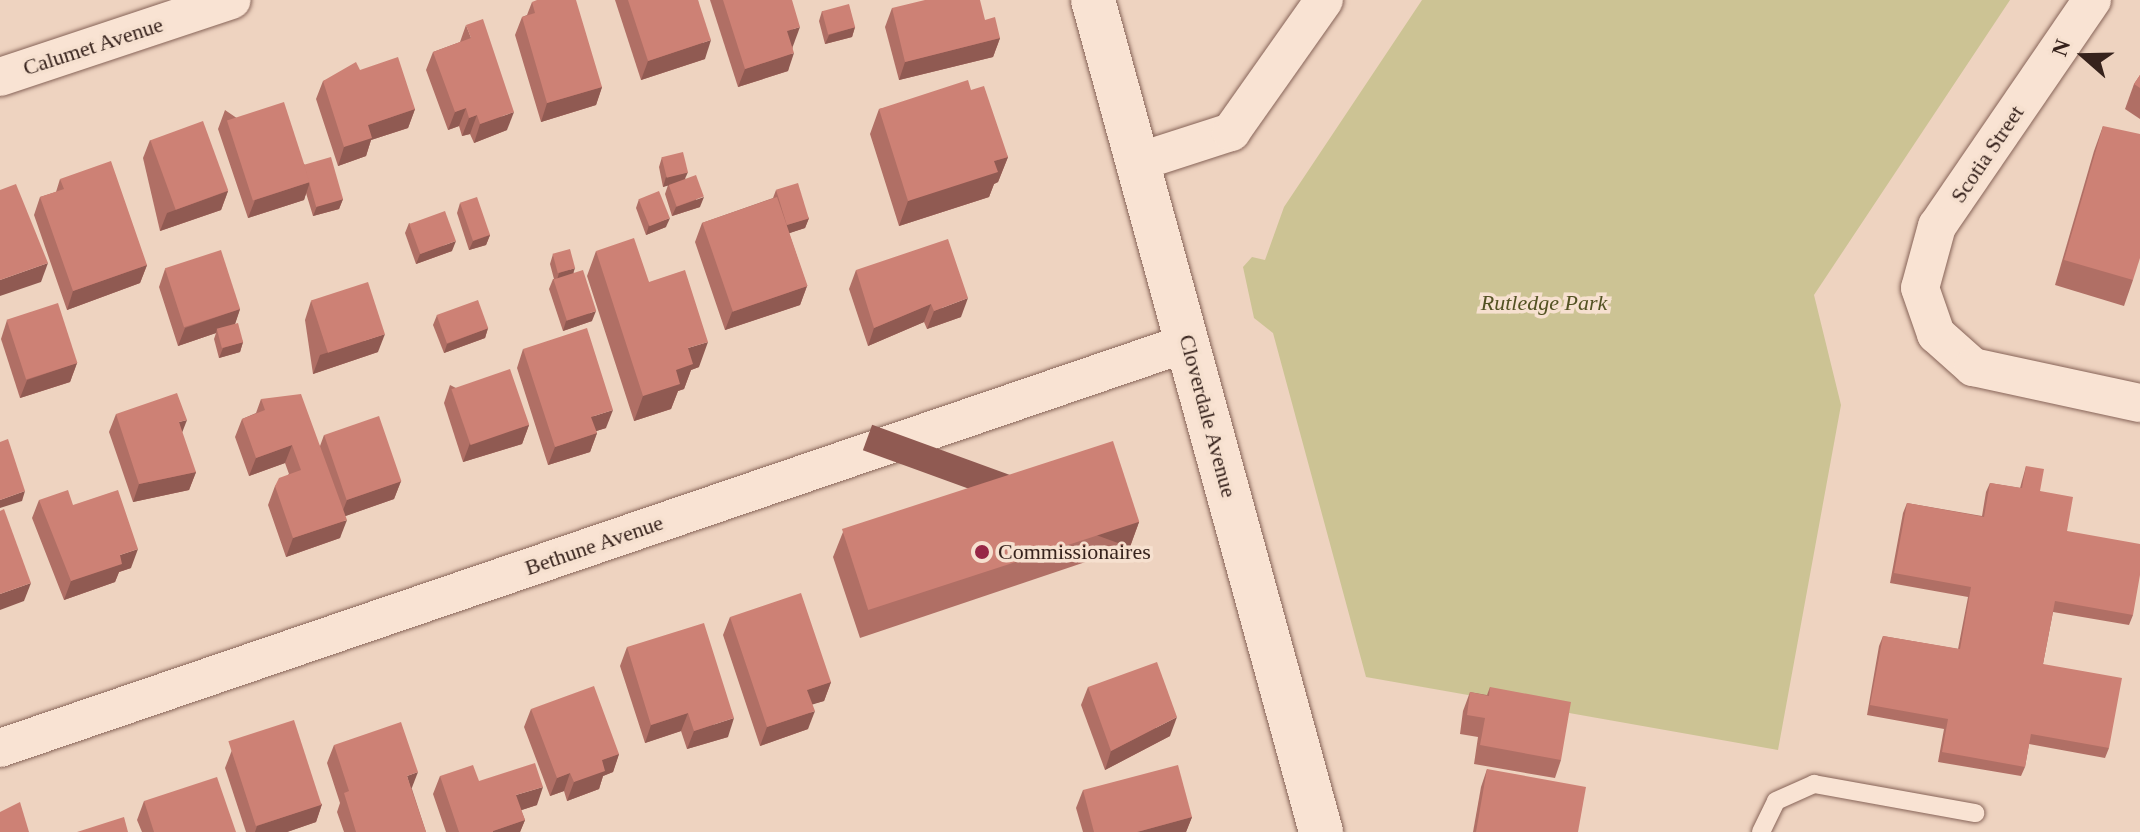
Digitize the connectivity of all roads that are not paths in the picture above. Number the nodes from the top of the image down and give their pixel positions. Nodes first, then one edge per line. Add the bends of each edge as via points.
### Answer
1 (232, 0) edge
2 (1093, 0) edge
3 (1324, 0) edge
4 (2092, 0) edge
5 (0, 77) edge
6 (1141, 161) junction
7 (1187, 343) junction
8 (2140, 403) edge
9 (0, 748) edge
10 (1975, 813) dead end
11 (1321, 832) edge
12 (1761, 832) edge

1 - 5 street, Calumet Avenue
2 - 6 main road, Cloverdale Avenue
3 - 6 street via 1231,132
4 - 8 street, Scotia Street via 1928,241 1920,288 1927,320 1957,357 1988,374
6 - 7 main road, Cloverdale Avenue
7 - 9 street, Bethune Avenue
7 - 11 main road, Cloverdale Avenue
10 - 12 lane via 1814,784 1776,801

